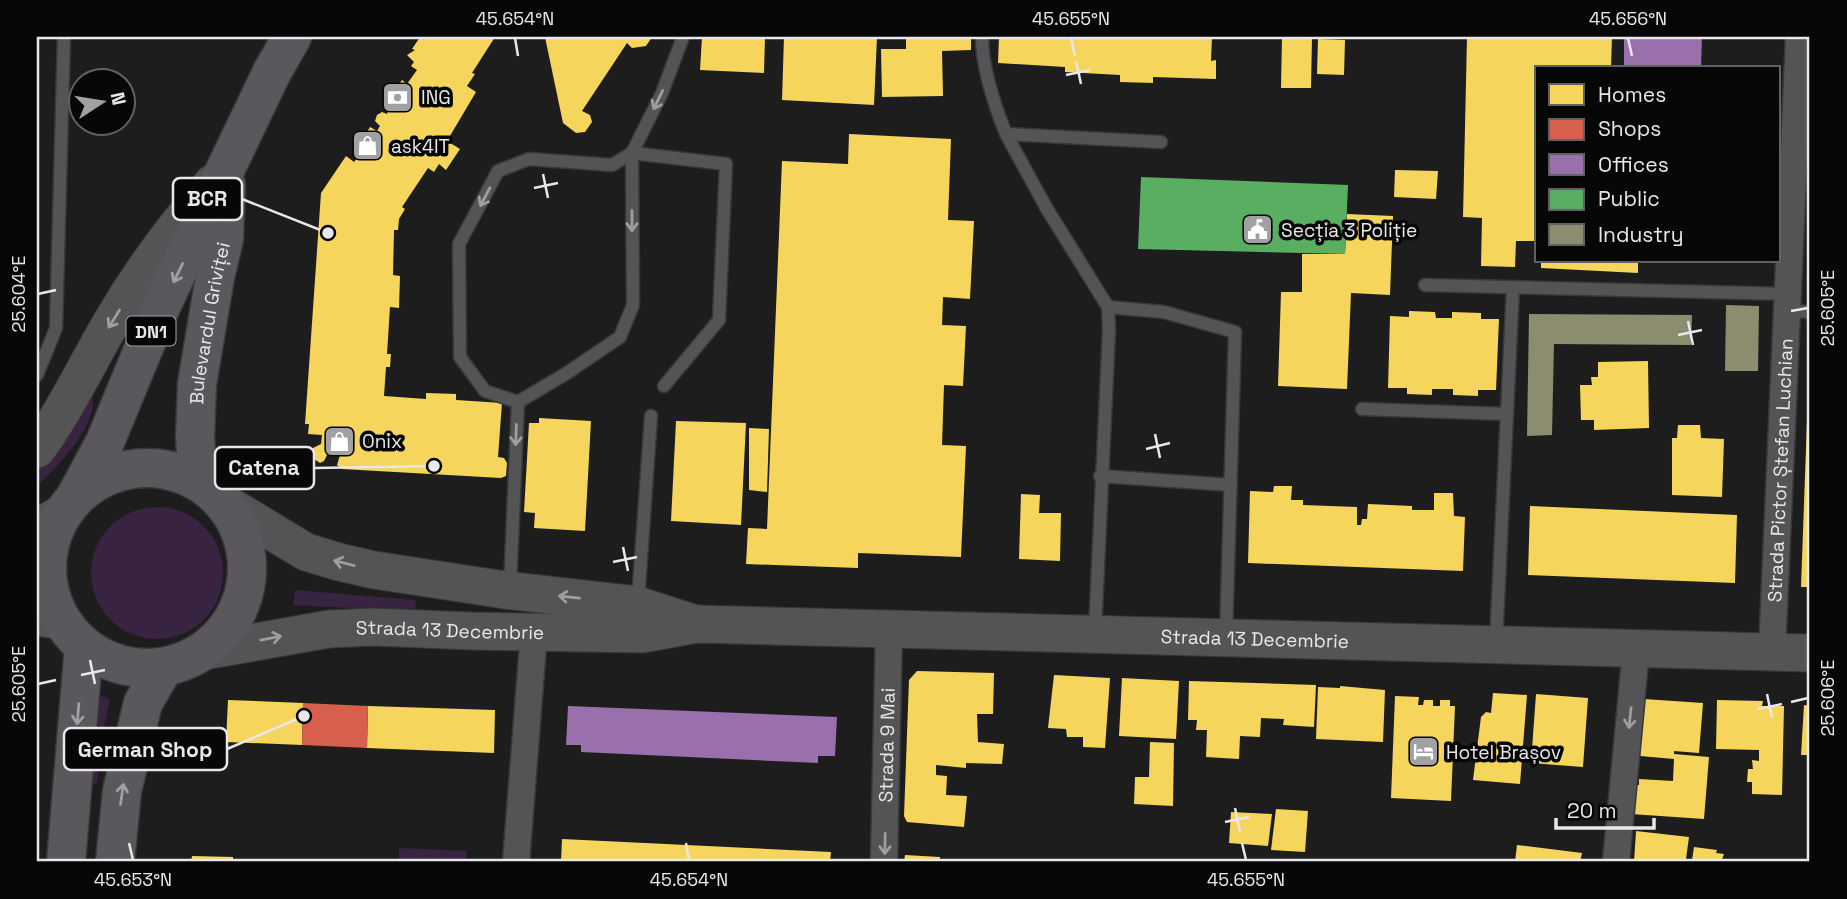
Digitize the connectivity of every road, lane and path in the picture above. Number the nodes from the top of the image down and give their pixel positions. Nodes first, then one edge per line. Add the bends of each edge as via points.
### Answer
1 (64, 37) edge
2 (292, 37) edge
3 (684, 37) edge
4 (982, 37) edge
5 (1798, 37) edge
6 (1006, 134) junction
7 (1161, 142) dead end
8 (632, 153) junction
9 (227, 166) junction
10 (1425, 285) dead end
11 (1513, 287) junction
12 (1795, 306) edge
13 (1108, 307) junction
14 (37, 375) edge
15 (664, 386) dead end
16 (518, 402) junction
17 (1362, 409) dead end
18 (1507, 414) junction
19 (651, 416) dead end
20 (37, 449) edge
21 (1100, 476) junction
22 (1231, 485) junction
23 (211, 491) junction
24 (59, 512) edge
25 (510, 590) junction
26 (637, 605) junction
27 (697, 624) junction
28 (61, 628) edge
29 (889, 628) junction
30 (534, 632) junction
31 (1095, 634) junction
32 (1226, 637) junction
33 (1496, 643) junction
34 (1636, 650) junction
35 (204, 651) junction
36 (1772, 652) junction
37 (1810, 653) edge
38 (164, 667) junction
39 (66, 862) edge
40 (114, 862) edge
41 (516, 862) edge
42 (884, 862) edge
43 (1616, 862) edge

1 - 14 lane via 56,328
2 - 9 main road, Bulevardul Griviței / DN1
3 -> 8 lane
4 - 6 lane
5 - 12 street, Strada Pictor Ștefan Luchian
6 - 7 lane
6 - 13 lane
8 - 15 lane via 726,164 719,320
8 -> 16 lane via 633,305 620,337
8 -> 16 lane via 612,165 528,159 498,171 459,244 460,356 485,391
9 -> 20 main road via 169,235
9 - 23 main road, Bulevardul Griviței / DN1 via 224,239 197,384 195,437
9 -> 24 main road, Bulevardul Griviței / DN1 via 159,311 105,442
10 - 11 lane
11 - 12 lane
11 - 18 lane
12 - 36 street, Strada Pictor Ștefan Luchian
13 - 21 lane
13 - 22 lane via 1164,312 1235,332
16 -> 25 lane
17 - 18 lane
18 - 33 lane
19 - 26 lane
21 - 22 lane
21 - 31 lane
22 - 32 lane
23 - 24 main road via 168,469 135,468 103,477
25 -> 23 main road, Strada 13 Decembrie via 374,570 306,552
23 - 35 main road, DN1 via 241,531 248,564 244,597 228,628
24 - 28 main road, DN1 via 47,567
26 -> 25 main road, Strada 13 Decembrie
26 - 27 main road, Strada 13 Decembrie
27 - 29 main road, Strada 13 Decembrie
27 - 30 main road, Strada 13 Decembrie via 642,634
28 - 38 main road, DN1 via 108,660 135,668
28 -> 39 main road, DN1
29 - 31 main road, Strada 13 Decembrie
29 -> 42 street, Strada 9 Mai
35 -> 30 main road, Strada 13 Decembrie via 291,634 373,627
30 - 41 street
31 - 32 main road, Strada 13 Decembrie
32 - 33 main road, Strada 13 Decembrie
33 - 34 main road, Strada 13 Decembrie
34 - 36 main road, Strada 13 Decembrie
34 -> 43 street
35 - 38 main road, DN1
36 - 37 main road, Strada 13 Decembrie
40 -> 38 main road via 122,791 143,703

